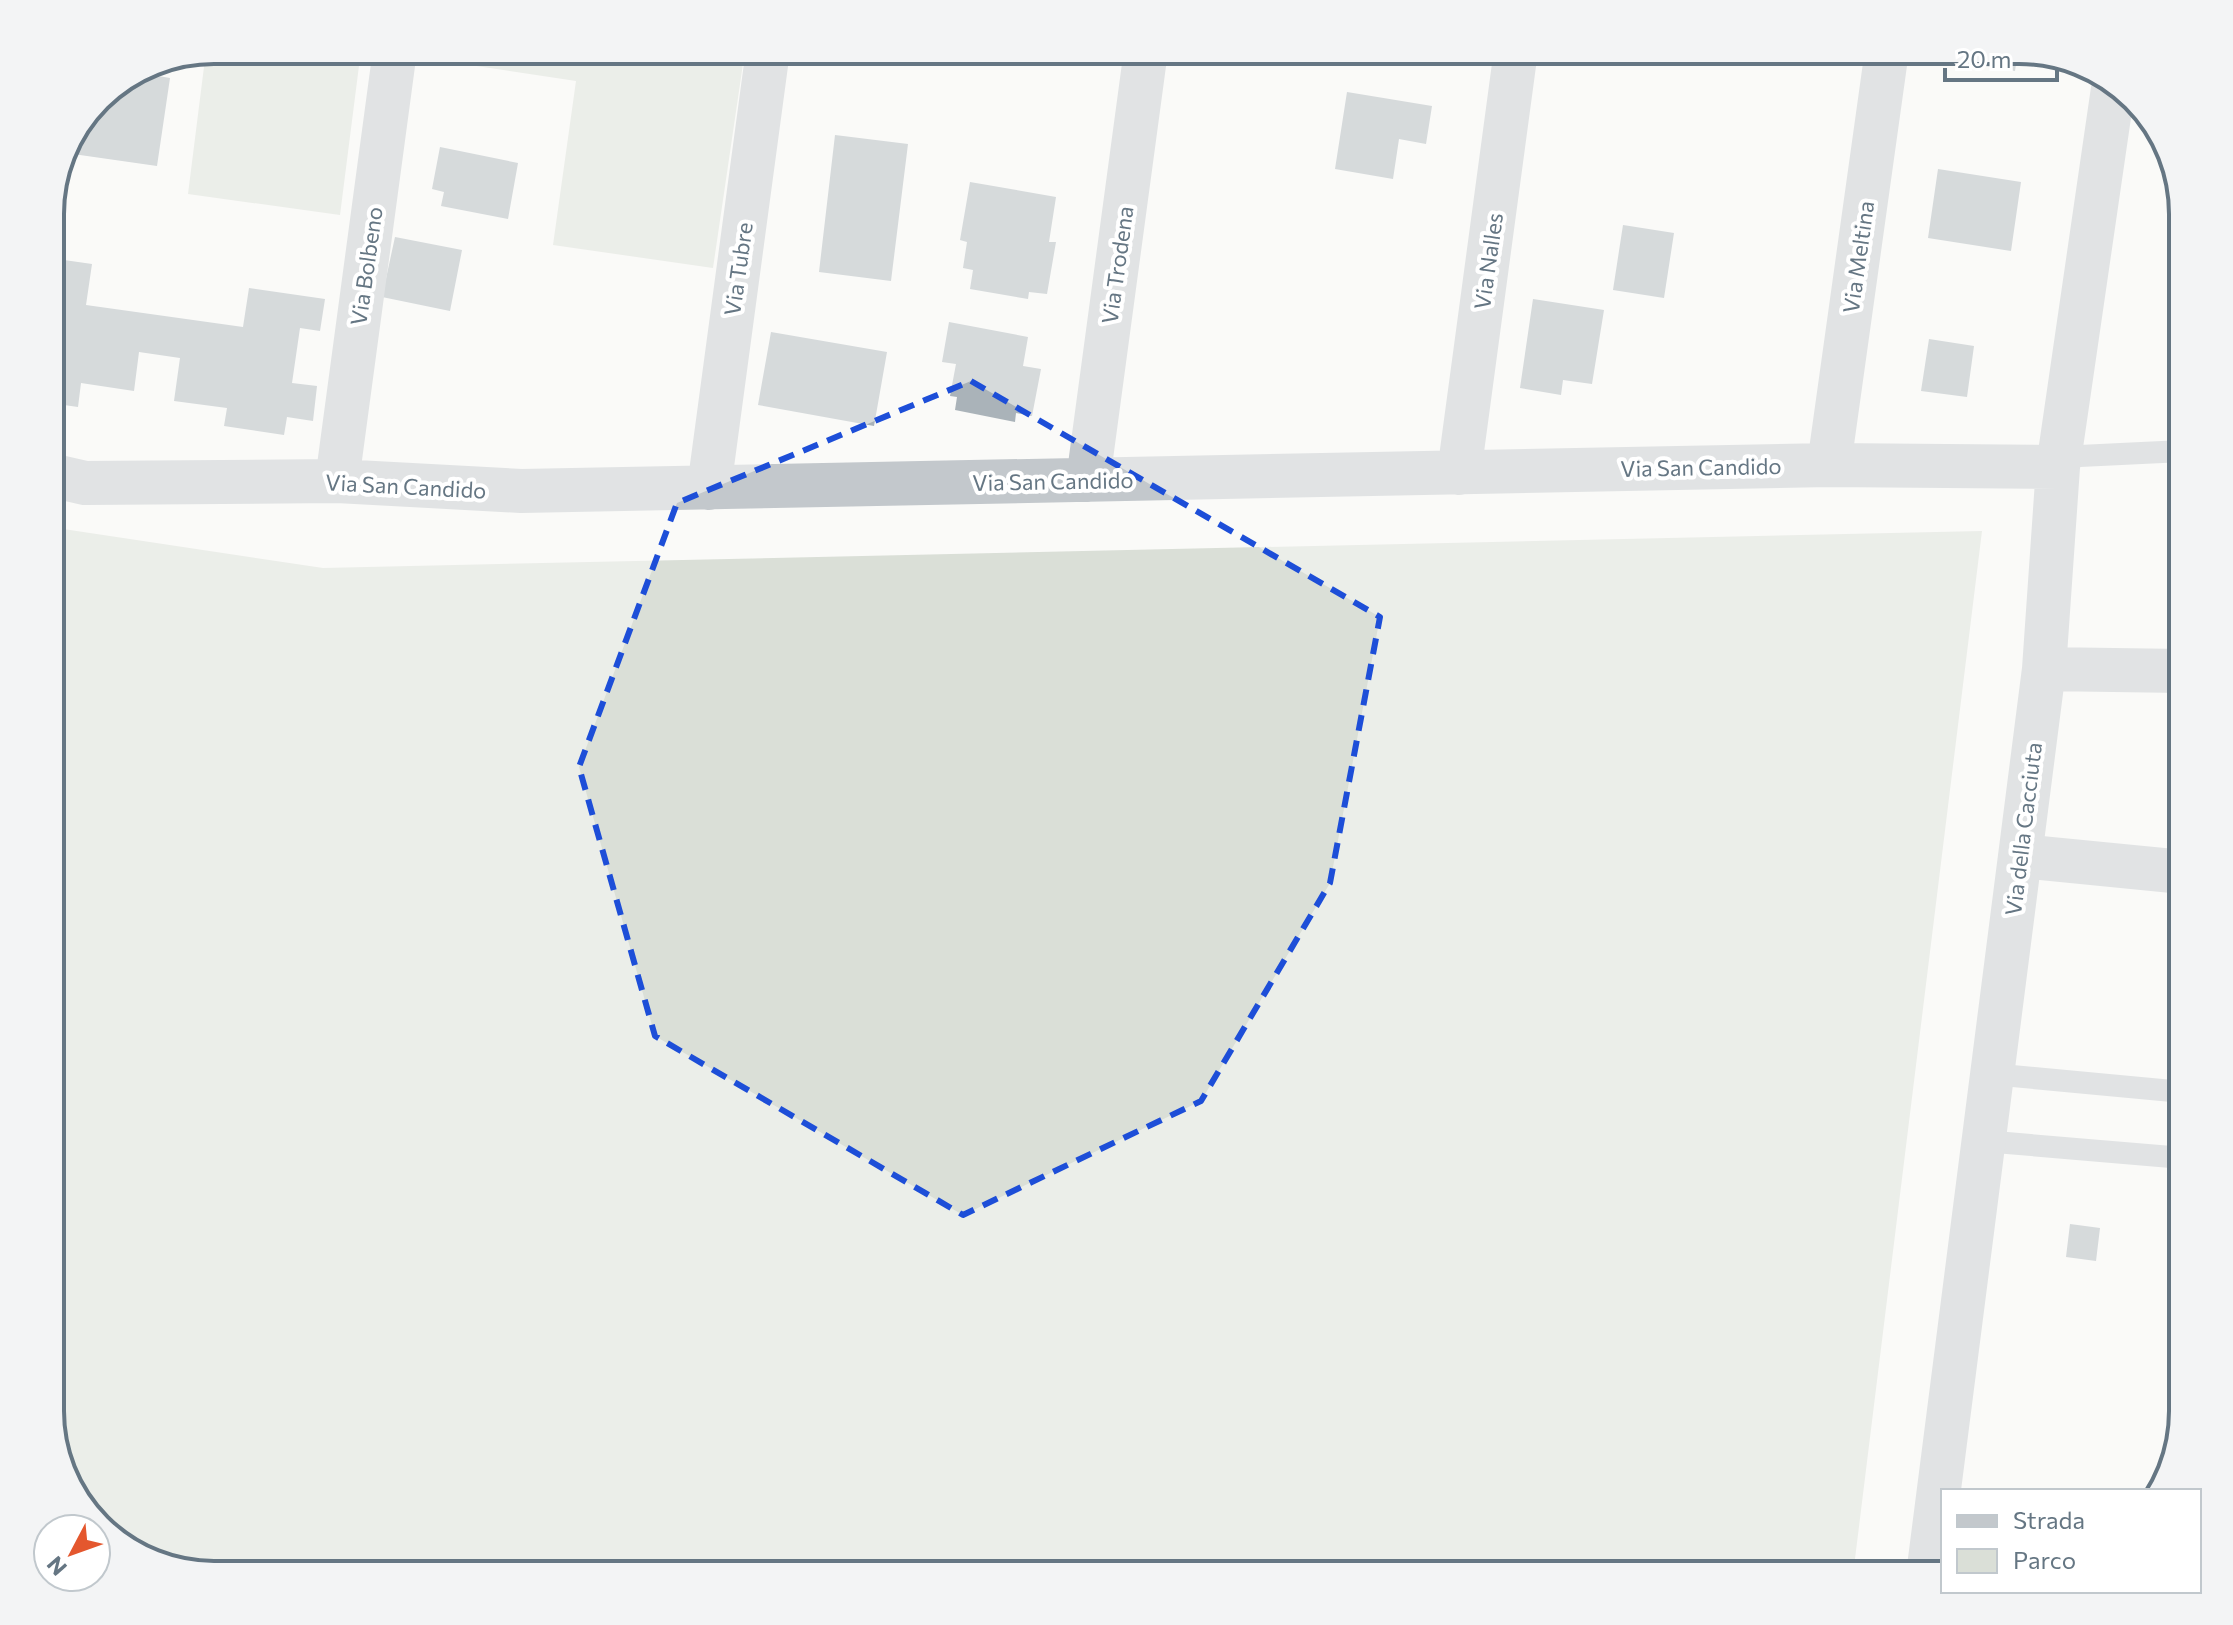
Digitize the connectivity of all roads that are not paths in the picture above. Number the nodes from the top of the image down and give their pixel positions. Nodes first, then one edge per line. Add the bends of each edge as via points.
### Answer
1 (393, 64) edge
2 (766, 64) edge
3 (1144, 64) edge
4 (1514, 64) edge
5 (1885, 64) edge
6 (2112, 97) edge
7 (2169, 452) edge
8 (2058, 462) junction
9 (1829, 465) junction
10 (1459, 473) junction
11 (64, 478) edge
12 (1088, 480) junction
13 (337, 481) junction
14 (709, 488) junction
15 (2044, 669) junction
16 (2169, 671) edge
17 (2020, 856) junction
18 (2169, 871) edge
19 (1991, 1074) junction
20 (2169, 1091) edge
21 (1983, 1141) junction
22 (2169, 1157) edge
23 (1930, 1561) edge

1 - 13 street, Via Bolbeno
2 - 14 street, Via Tubre
3 - 12 street, Via Trodena
4 - 10 street, Via Nalles
5 - 9 street, Via Meltina
6 - 8 street, Via della Cacciuta
7 - 8 lane
8 - 9 street, Via San Candido
8 - 15 street, Via della Cacciuta
9 - 10 street, Via San Candido
10 - 12 street, Via San Candido
11 - 13 street, Via San Candido via 85,483
12 - 14 street, Via San Candido
13 - 14 street, Via San Candido via 521,491
15 - 16 street
15 - 17 street, Via della Cacciuta
17 - 18 street
17 - 19 street, Via della Cacciuta
19 - 20 lane
19 - 21 street, Via della Cacciuta
21 - 22 lane
21 - 23 street, Via della Cacciuta

